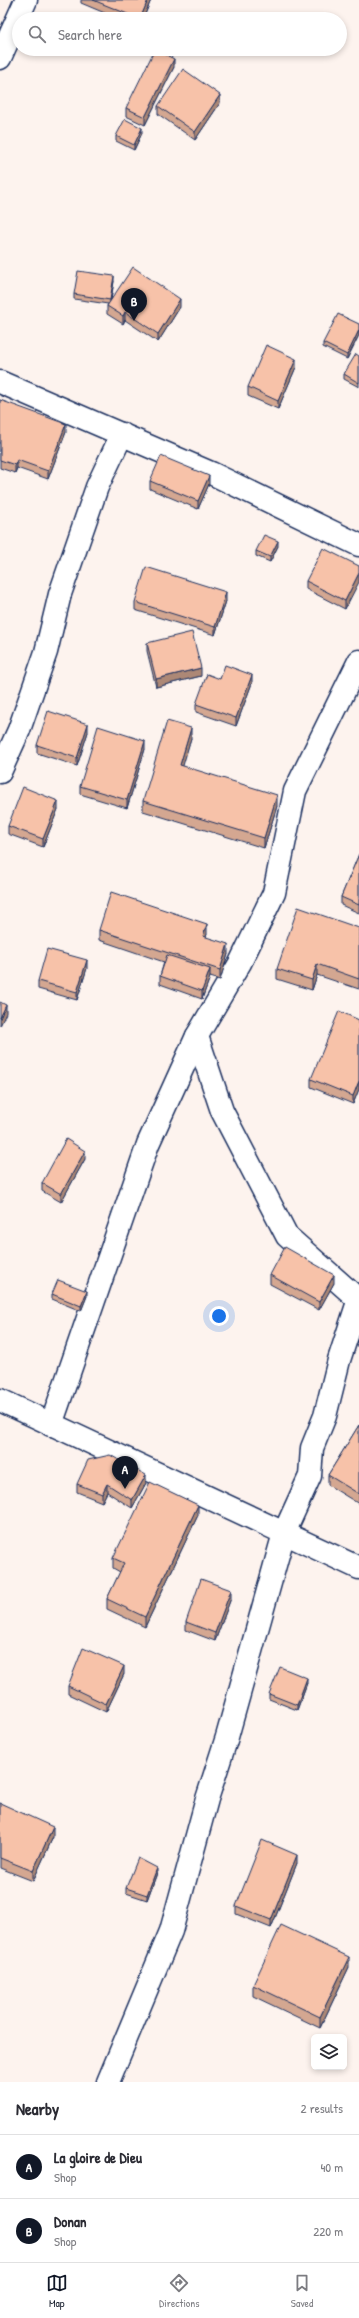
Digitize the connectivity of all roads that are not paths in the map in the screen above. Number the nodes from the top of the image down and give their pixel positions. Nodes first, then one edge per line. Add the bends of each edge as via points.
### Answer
1 (26, 0) edge
2 (21, 12) edge
3 (12, 31) edge
4 (0, 58) edge
5 (0, 382) edge
6 (122, 434) junction
7 (359, 545) edge
8 (359, 661) edge
9 (0, 772) edge
10 (197, 1036) junction
11 (359, 1300) edge
12 (0, 1400) edge
13 (51, 1425) junction
14 (284, 1533) junction
15 (359, 1568) edge
16 (108, 2082) edge

1 - 2 street
3 - 4 street
5 - 6 street
6 - 7 street via 211,473
6 - 9 street via 97,487 60,594 46,652 19,730
8 - 10 street via 295,791 274,893 240,963
10 - 11 street via 222,1111 287,1236
10 - 13 street via 148,1144
11 - 14 street via 339,1360 325,1416 312,1448 310,1476
12 - 13 street
13 - 14 street
14 - 15 street
14 - 16 street via 171,1931

